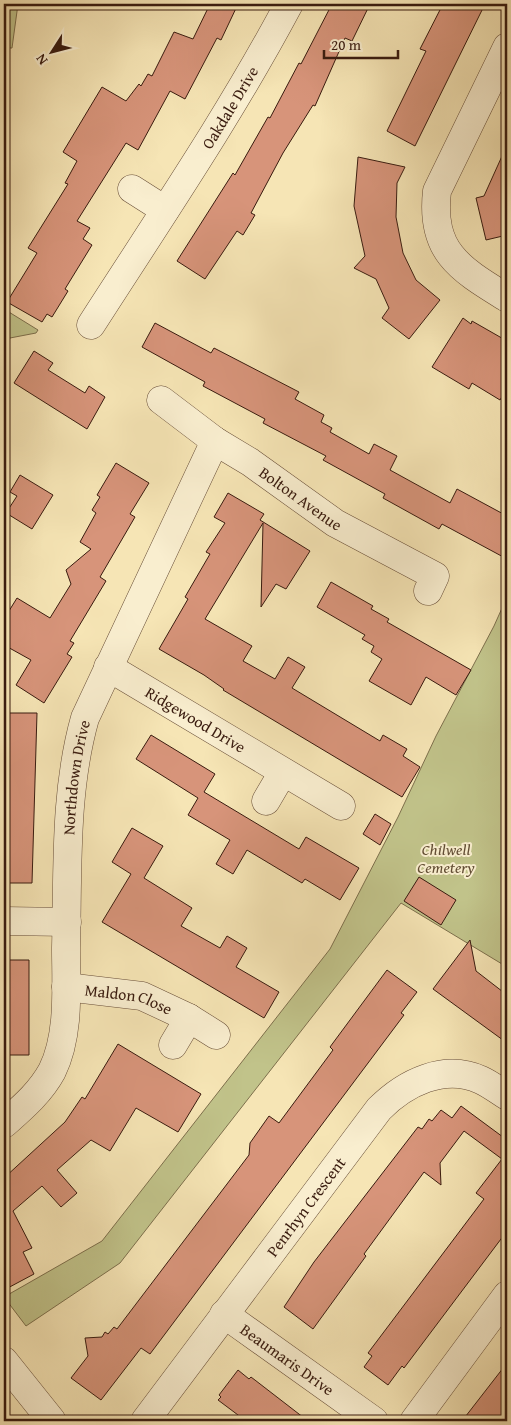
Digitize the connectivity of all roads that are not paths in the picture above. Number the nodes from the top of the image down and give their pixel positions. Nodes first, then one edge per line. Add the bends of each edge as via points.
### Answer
1 (289, 4) edge
2 (507, 48) edge
3 (132, 189) dead end
4 (165, 210) junction
5 (507, 298) edge
6 (91, 325) dead end
7 (162, 400) dead end
8 (215, 441) junction
9 (428, 591) dead end
10 (108, 667) junction
11 (283, 772) junction
12 (266, 801) dead end
13 (341, 806) dead end
14 (4, 921) edge
15 (67, 922) junction
16 (66, 987) junction
17 (189, 1018) junction
18 (216, 1035) dead end
19 (173, 1045) dead end
20 (507, 1096) edge
21 (4, 1124) edge
22 (507, 1295) edge
23 (224, 1314) junction
24 (4, 1361) edge
25 (52, 1421) edge
26 (146, 1421) edge
27 (374, 1421) edge
28 (414, 1421) edge

1 - 4 street, Oakdale Drive via 210,143
2 - 5 street via 437,191 435,210 442,244 452,258
3 - 4 street
4 - 6 street, Oakdale Drive
7 - 8 street, Bolton Avenue
8 - 9 street, Bolton Avenue via 258,467 335,523 435,576
8 - 10 street, Northdown Drive
10 - 11 street, Ridgewood Drive
10 - 15 street, Northdown Drive via 86,718 77,752 71,795
11 - 12 street
11 - 13 street, Ridgewood Drive
14 - 15 street
15 - 16 street, Northdown Drive
16 - 17 street, Maldon Close via 142,996
16 - 21 street, Northdown Drive via 61,1042 52,1070 39,1090
17 - 18 street, Maldon Close
17 - 19 street, Maldon Close
20 - 23 street, Penrhyn Crescent via 480,1080 449,1074 420,1080 390,1097
22 - 28 street
23 - 26 street, Penrhyn Crescent
23 - 27 street, Beaumaris Drive
24 - 25 street

